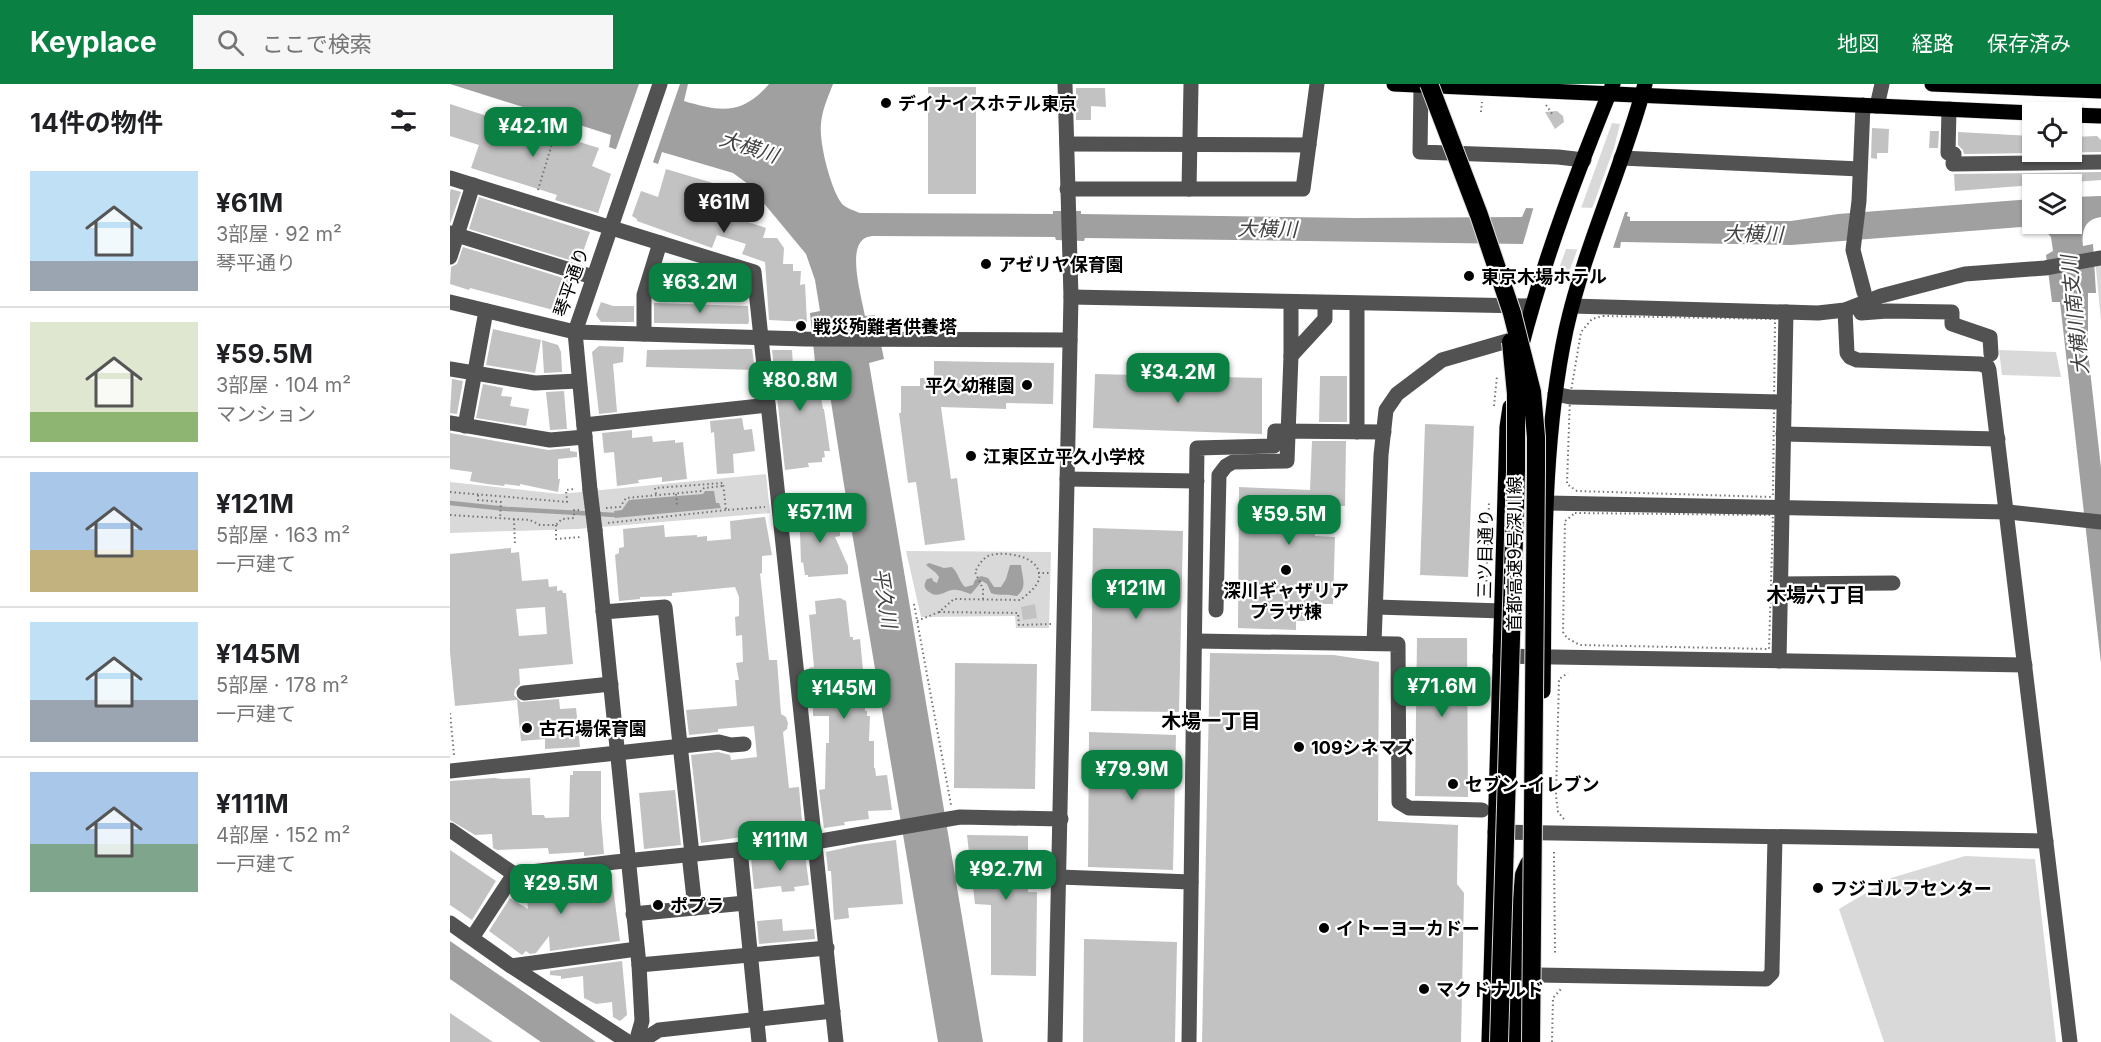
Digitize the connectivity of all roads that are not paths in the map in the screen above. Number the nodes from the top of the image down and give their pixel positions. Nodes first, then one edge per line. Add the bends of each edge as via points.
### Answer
1 (660, 84) edge
2 (1065, 84) edge
3 (1191, 84) edge
4 (1317, 84) edge
5 (1394, 84) edge
6 (1881, 84) edge
7 (1932, 84) edge
8 (1426, 85) edge
9 (2014, 86) edge
10 (1611, 89) edge
11 (1643, 90) edge
12 (2101, 91) edge
13 (1870, 106) junction
14 (1949, 109) junction
15 (2022, 113) edge
16 (2082, 115) edge
17 (2101, 116) edge
18 (1066, 144) junction
19 (1190, 144) junction
20 (1309, 145) junction
21 (1621, 158) junction
22 (1584, 160) junction
23 (2101, 162) edge
24 (1860, 169) junction
25 (450, 177) edge
26 (473, 184) junction
27 (1067, 189) junction
28 (1189, 189) junction
29 (611, 228) junction
30 (453, 234) edge
31 (660, 243) junction
32 (450, 256) edge
33 (2098, 258) edge
34 (593, 277) junction
35 (1864, 292) dead end
36 (1071, 297) junction
37 (450, 302) edge
38 (1291, 302) junction
39 (1325, 303) junction
40 (1357, 304) junction
41 (1532, 306) junction
42 (1572, 306) junction
43 (1845, 310) junction
44 (486, 311) junction
45 (1786, 312) junction
46 (1861, 313) dead end
47 (575, 332) junction
48 (644, 334) junction
49 (1524, 336) junction
50 (760, 337) junction
51 (1070, 339) junction
52 (1991, 354) dead end
53 (1291, 357) junction
54 (450, 369) edge
55 (474, 374) junction
56 (579, 381) junction
57 (1555, 394) junction
58 (1784, 402) junction
59 (768, 405) junction
60 (458, 424) edge
61 (584, 431) junction
62 (1288, 431) junction
63 (1357, 432) junction
64 (1384, 432) junction
65 (1783, 434) junction
66 (1998, 439) junction
67 (1067, 479) junction
68 (1197, 481) junction
69 (1547, 503) junction
70 (1781, 509) junction
71 (2008, 512) junction
72 (2101, 522) edge
73 (1893, 583) dead end
74 (1780, 584) junction
75 (1376, 607) junction
76 (1216, 610) dead end
77 (1503, 611) junction
78 (603, 612) junction
79 (1195, 640) junction
80 (1374, 643) junction
81 (1500, 656) junction
82 (1544, 656) junction
83 (1779, 661) junction
84 (2025, 665) junction
85 (611, 684) junction
86 (524, 693) dead end
87 (744, 744) dead end
88 (680, 746) junction
89 (618, 753) junction
90 (453, 770) edge
91 (1482, 810) dead end
92 (1061, 819) junction
93 (450, 830) edge
94 (1495, 832) junction
95 (1541, 832) junction
96 (1775, 837) junction
97 (2046, 841) junction
98 (815, 842) junction
99 (740, 849) junction
100 (690, 854) junction
101 (628, 860) junction
102 (514, 874) junction
103 (1059, 877) junction
104 (1191, 882) junction
105 (745, 903) junction
106 (695, 908) junction
107 (633, 914) junction
108 (450, 923) edge
109 (472, 938) junction
110 (827, 948) junction
111 (751, 955) junction
112 (638, 957) junction
113 (511, 966) junction
114 (1538, 975) junction
115 (833, 1011) junction
116 (758, 1019) junction
117 (628, 1042) edge
118 (638, 1042) edge
119 (759, 1042) edge
120 (836, 1042) edge
121 (1055, 1042) edge
122 (1189, 1042) edge
123 (1490, 1042) edge
124 (1499, 1042) edge
125 (1515, 1042) edge
126 (1531, 1042) edge
127 (1538, 1042) edge
128 (2070, 1042) edge

1 - 29 street, 琴平通り
2 - 18 street
3 - 19 street
4 - 20 street
5 - 8 main road
6 - 13 street
7 - 9 main road
8 - 10 main road
8 - 22 street via 1420,152
8 - 124 highway, 首都高速9号深川線, bridge via 1502,291 1516,394
8 - 126 highway, 首都高速9号深川線, bridge via 1498,269 1532,392 1536,470
9 - 12 main road
10 - 11 main road
10 - 22 main road, 三ツ目通り
11 - 13 main road
11 - 21 main road
13 - 14 main road
13 - 24 street
14 - 15 main road
14 - 23 street via 1948,153 1954,154 1953,164
16 - 17 main road
18 - 19 street
18 - 27 street
19 - 20 street
19 - 28 street
20 - 28 street via 1303,189
21 - 24 street
21 - 42 main road
22 - 41 main road, 三ツ目通り
24 - 35 street via 1852,250
25 - 26 street
26 - 29 street
26 - 30 street
27 - 28 street
27 - 36 street
29 - 31 street
29 - 34 street, 琴平通り
30 - 32 street
30 - 34 street
31 - 48 street via 644,295
31 - 50 street via 754,272
33 - 43 street via 2045,268 1965,274 1874,298
34 - 47 street, 琴平通り
36 - 38 street
36 - 51 street
37 - 44 street
38 - 39 street
38 - 53 street
39 - 40 street
39 - 53 street via 1325,319
40 - 41 street
40 - 63 street
41 - 49 main road, 三ツ目通り
42 - 45 street
42 - 57 main road
43 - 45 street
43 - 66 street via 1847,353 1857,360 1988,367
44 - 47 street
44 - 55 street
45 - 58 street
46 - 52 street via 1952,312 1952,324 1990,337
47 - 48 street
47 - 56 street, 琴平通り
48 - 50 street
49 - 64 street via 1442,360 1397,394 1386,410
49 - 77 main road, 三ツ目通り via 1507,427
50 - 51 street
50 - 59 street
51 - 67 street
53 - 62 street
54 - 55 street
55 - 56 street via 535,383
55 - 60 street
56 - 61 street, 琴平通り
57 - 58 street
57 - 69 main road
58 - 65 street
59 - 61 street
59 - 98 street
60 - 61 street via 550,440
61 - 78 street, 琴平通り, bridge via 584,489 595,530
62 - 63 street
62 - 68 street via 1275,431 1274,446 1197,448
62 - 76 street via 1287,461 1233,462 1219,475
63 - 64 street
64 - 75 street
65 - 66 street
65 - 70 street
66 - 71 street
67 - 68 street
67 - 92 street
68 - 79 street
69 - 70 street
69 - 82 main road
70 - 71 street
70 - 74 street
71 - 72 street
71 - 84 street
73 - 74 street
74 - 83 street
75 - 77 street
75 - 80 street
77 - 81 main road, 三ツ目通り
78 - 85 street, 琴平通り
78 - 88 street via 665,607
79 - 80 street
79 - 104 street
80 - 91 street via 1398,644 1399,802 1409,808
81 - 82 street
81 - 94 main road, 三ツ目通り
82 - 83 street
82 - 95 main road
83 - 84 street
84 - 97 street
85 - 86 street
85 - 89 street, 琴平通り
87 - 88 street
88 - 89 street
88 - 100 street
89 - 90 street
89 - 101 street, 琴平通り
92 - 98 street via 950,815 897,829
92 - 103 street
93 - 102 street
94 - 95 street
94 - 123 main road, 三ツ目通り
95 - 96 street
95 - 114 main road
95 - 125 highway via 1524,875 1515,982
96 - 97 street
96 - 114 street via 1772,973 1766,979
97 - 128 street
98 - 99 street
98 - 110 street
99 - 100 street
99 - 105 street
100 - 101 street
100 - 106 street
101 - 102 street
101 - 107 street, 琴平通り
102 - 109 street
103 - 104 street
103 - 121 street
104 - 122 street
105 - 106 street
105 - 111 street
106 - 107 street
107 - 112 street, 琴平通り
108 - 109 street
109 - 113 street
110 - 111 street
110 - 115 street
111 - 112 street
111 - 116 street
112 - 113 street
112 - 118 street, 琴平通り via 642,1021
113 - 117 street
114 - 127 main road
115 - 116 street
115 - 120 street
116 - 118 street via 659,1030
116 - 119 street

